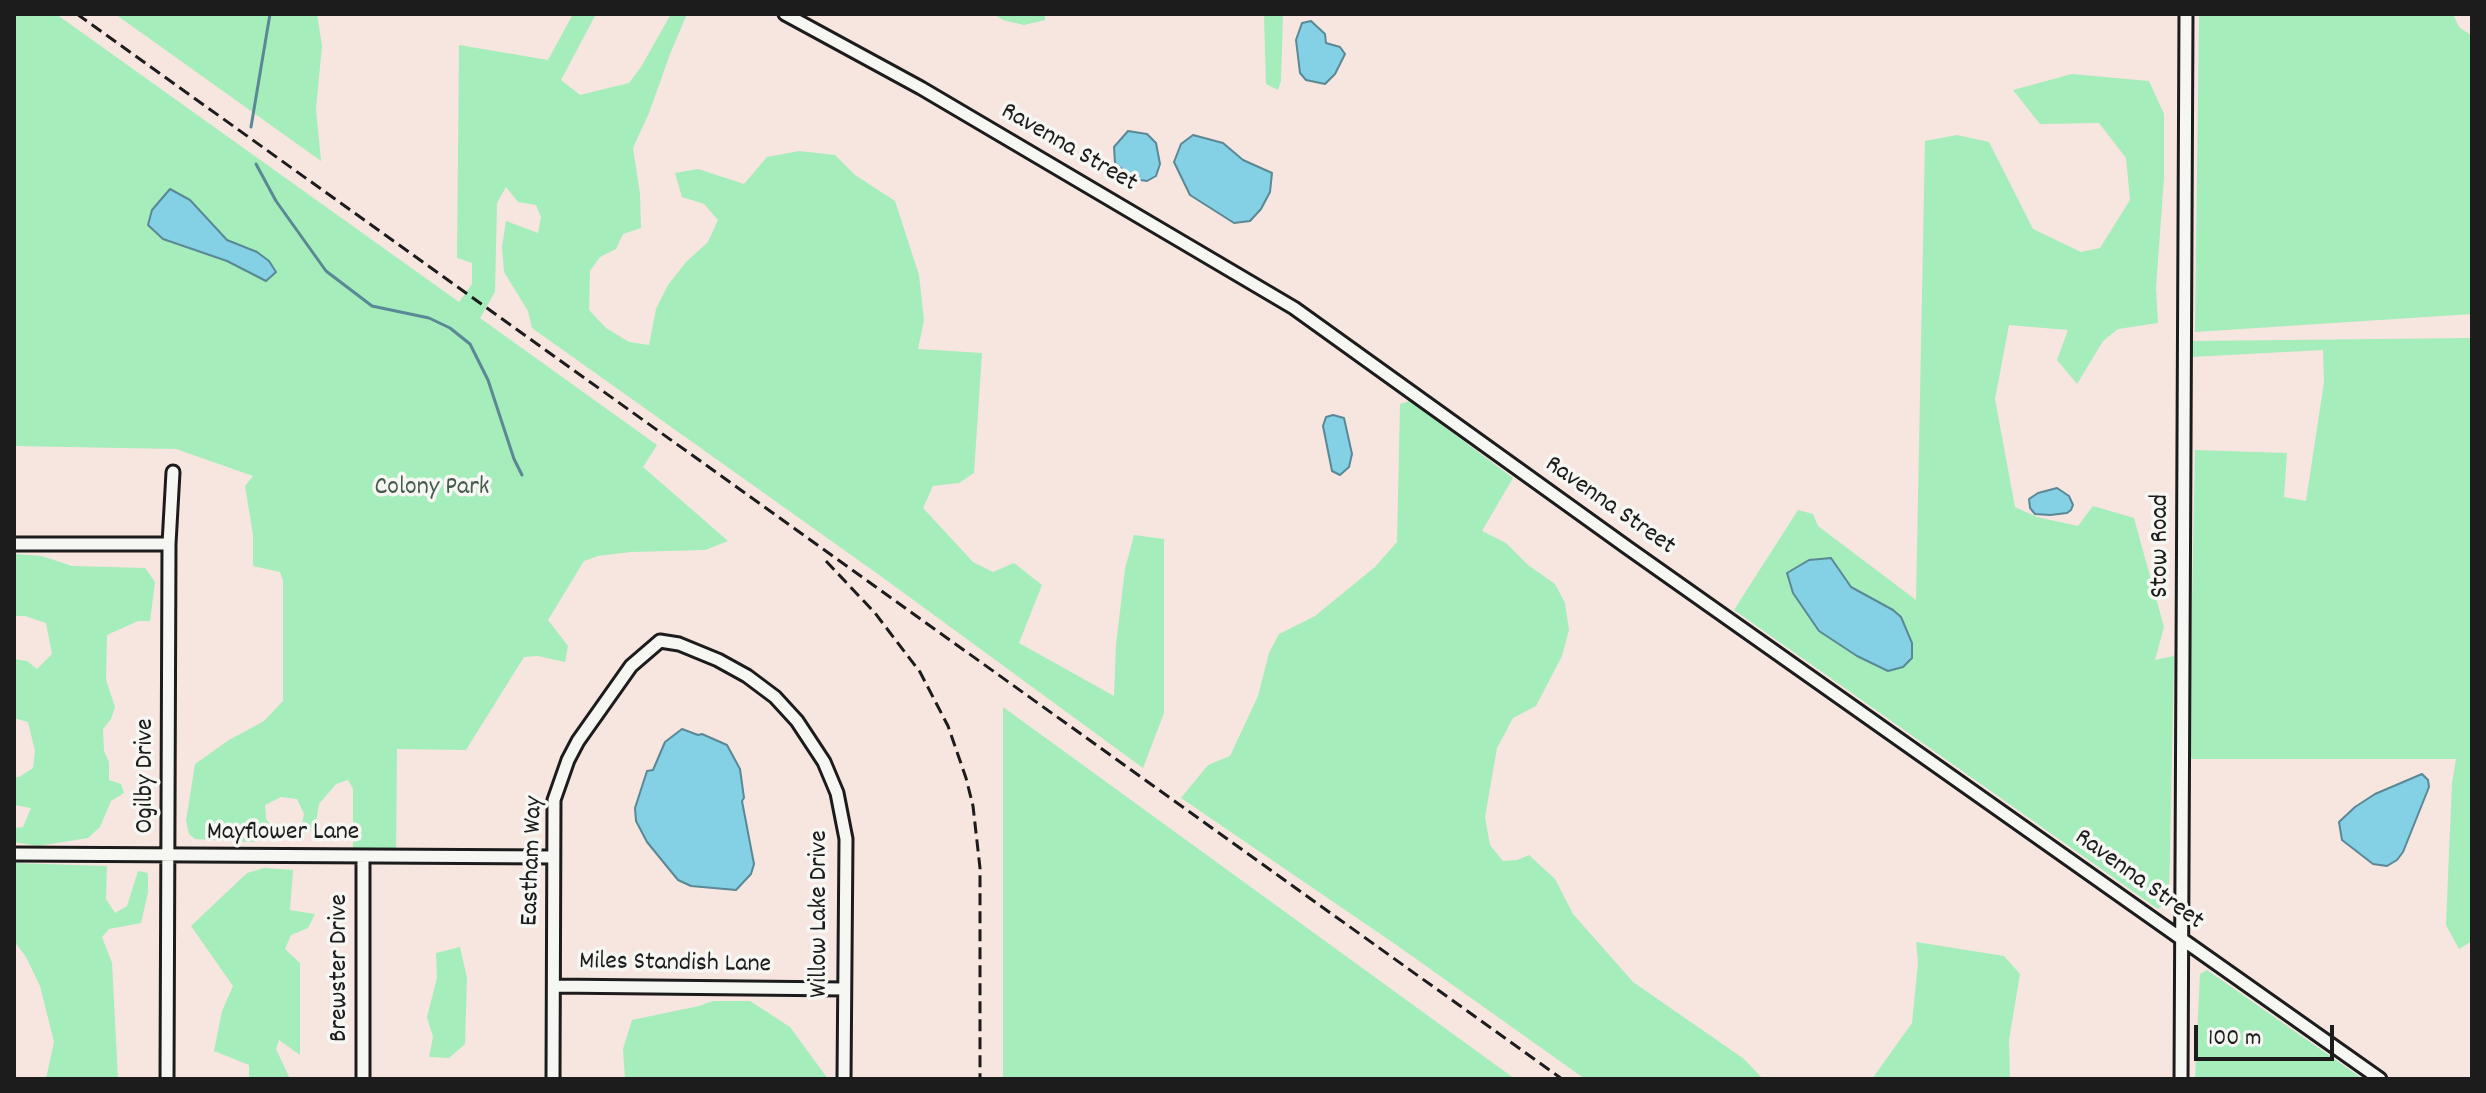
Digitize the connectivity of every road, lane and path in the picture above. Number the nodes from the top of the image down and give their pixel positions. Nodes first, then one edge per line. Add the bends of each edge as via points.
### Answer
1 (785, 14) edge
2 (2186, 14) edge
3 (173, 472) dead end
4 (14, 544) edge
5 (169, 544) junction
6 (669, 642) joint
7 (14, 854) edge
8 (169, 855) junction
9 (363, 856) junction
10 (553, 857) junction
11 (2182, 941) junction
12 (554, 986) junction
13 (844, 989) junction
14 (167, 1079) edge
15 (363, 1079) edge
16 (553, 1079) edge
17 (844, 1079) edge
18 (2181, 1079) edge
19 (2380, 1079) edge

1 - 11 street, Ravenna Street via 1293,307
2 - 11 street, Stow Road
3 - 5 street, Ogilby Drive
4 - 5 street
5 - 8 street, Ogilby Drive
6 - 10 street, Eastham Way via 660,641 631,666 568,760 554,800
6 - 13 street, Willow Lake Drive via 718,660 775,697 824,762 846,839
7 - 8 street, Mayflower Lane
8 - 9 street, Mayflower Lane
8 - 14 street, Ogilby Drive
9 - 10 street, Mayflower Lane
9 - 15 street, Brewster Drive
10 - 12 street, Eastham Way
11 - 18 street, Stow Road
11 - 19 street, Ravenna Street
12 - 13 street, Miles Standish Lane
12 - 16 street, Eastham Way
13 - 17 street, Willow Lake Drive

